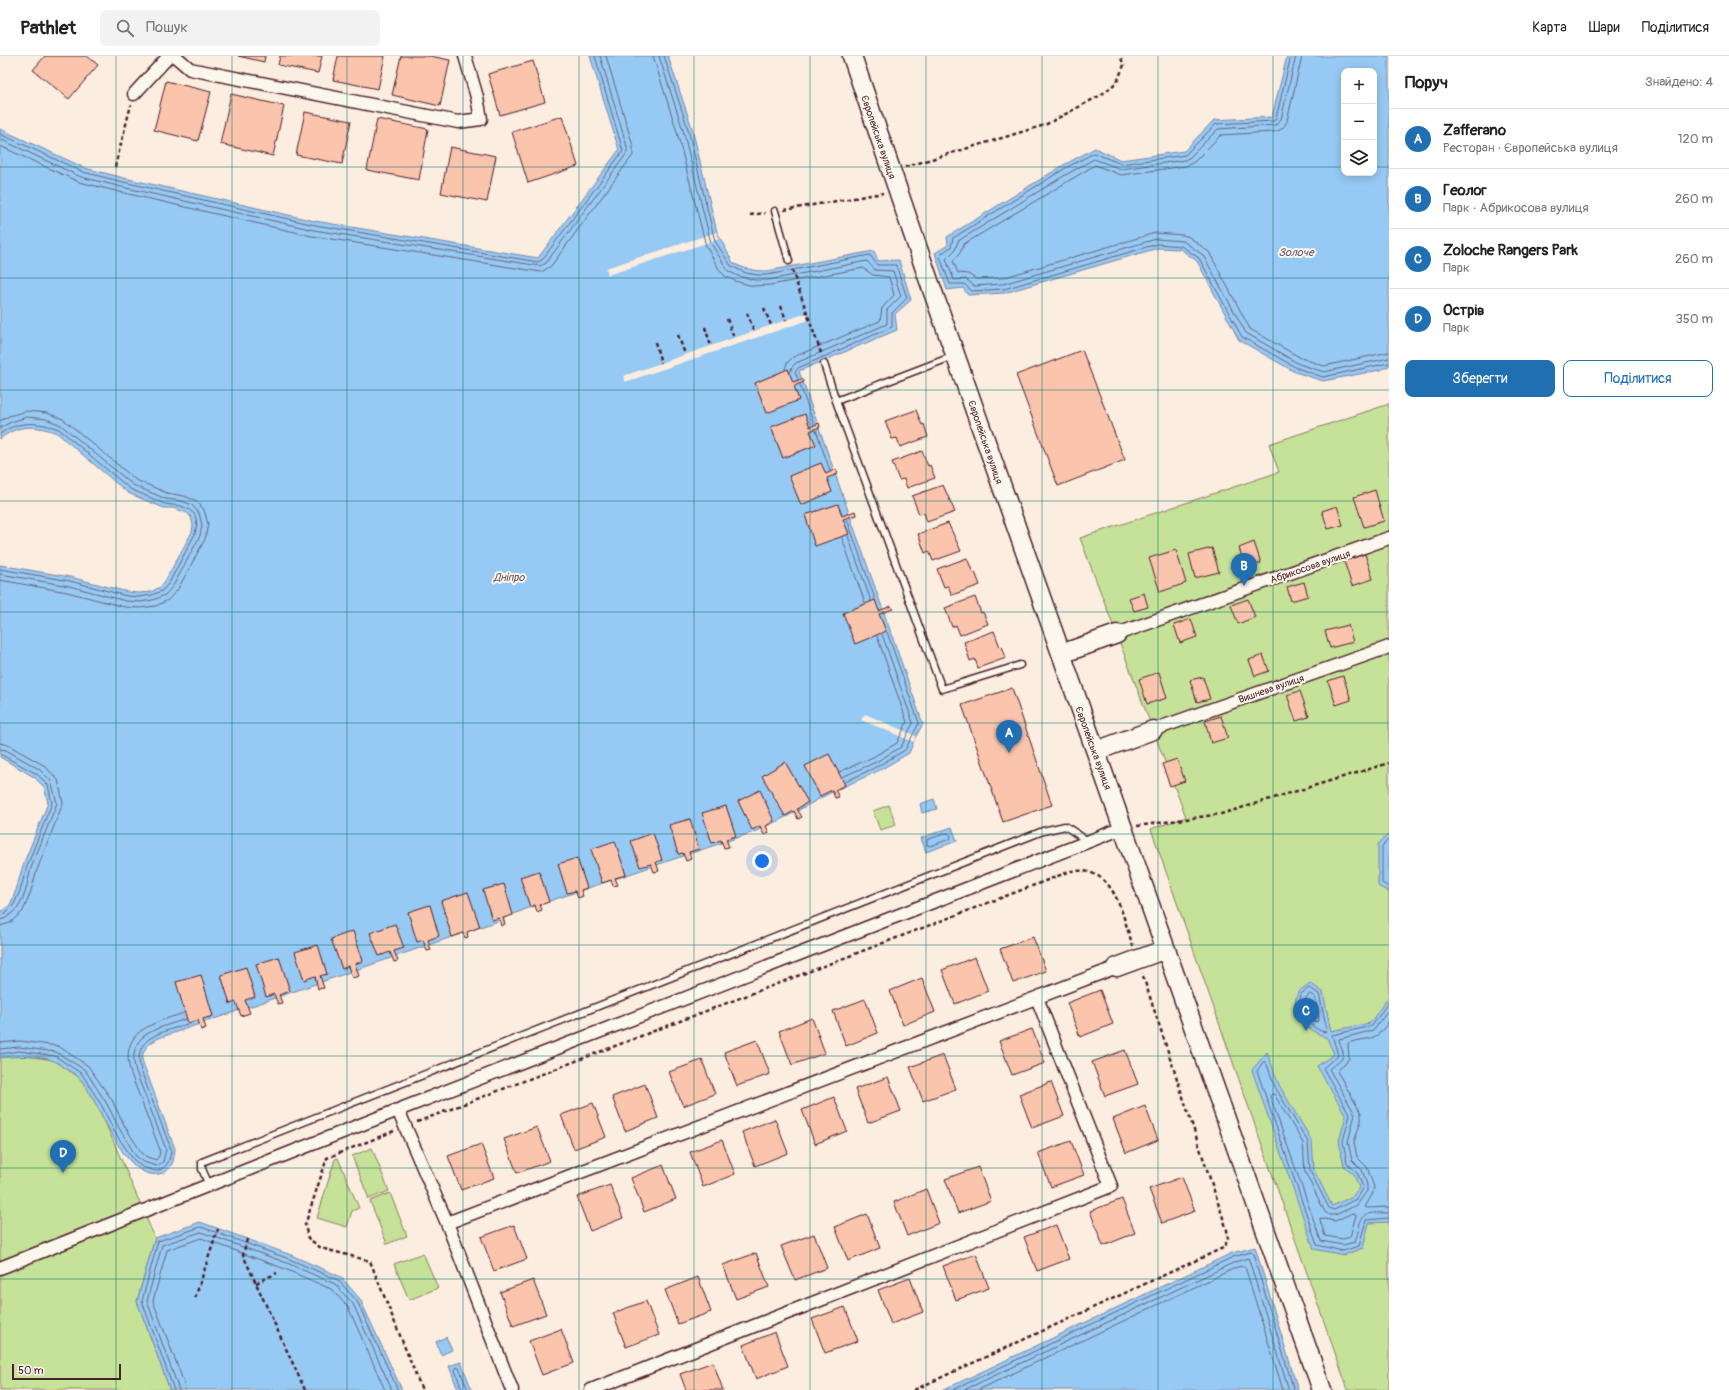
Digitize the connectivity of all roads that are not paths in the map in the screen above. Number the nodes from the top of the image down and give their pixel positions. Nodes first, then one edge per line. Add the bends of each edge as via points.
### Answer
1 (169, 56) edge
2 (175, 56) edge
3 (464, 56) edge
4 (852, 56) edge
5 (134, 94) road end
6 (775, 211) road end
7 (789, 261) road end
8 (956, 355) junction
9 (824, 364) road end
10 (836, 402) junction
11 (1389, 538) edge
12 (1117, 634) joint
13 (1389, 647) edge
14 (1061, 654) junction
15 (1020, 665) dead end
16 (1153, 730) joint
17 (1096, 751) junction
18 (1123, 828) junction
19 (1088, 842) junction
20 (1166, 949) junction
21 (1117, 967) joint
22 (1037, 998) junction
23 (398, 1110) junction
24 (209, 1185) junction
25 (447, 1223) junction
26 (0, 1268) edge
27 (512, 1390) edge
28 (591, 1390) edge
29 (1322, 1390) edge

1 - 5 street
2 - 3 street via 190,69 458,122 481,119
4 - 8 street, Європейська вулиця
6 - 7 lane
8 - 10 lane
8 - 14 street, Європейська вулиця
9 - 10 lane
10 - 15 lane via 942,689
11 - 12 street, Абрикосова вулиця
12 - 14 street
13 - 16 street, Вишнева вулиця
14 - 17 street, Європейська вулиця
16 - 17 street
17 - 18 street, Європейська вулиця
18 - 19 street
18 - 20 street, Європейська вулиця
19 - 23 street
19 - 24 lane via 1066,826 1035,834 202,1162 202,1169
20 - 21 street
20 - 29 street, Європейська вулиця
21 - 22 street
22 - 25 street
22 - 28 street via 1111,1186
23 - 24 street
23 - 25 street
24 - 26 street
25 - 27 street

